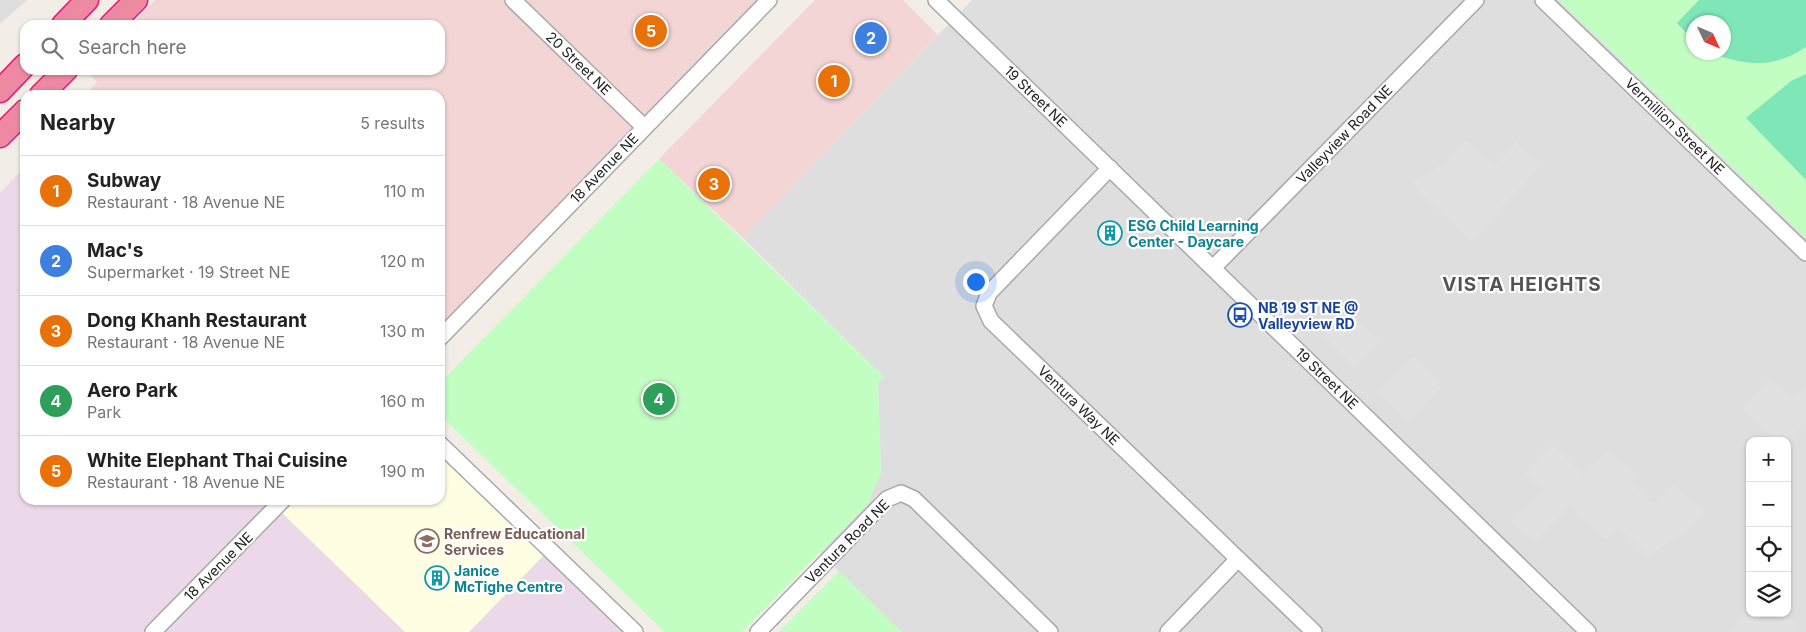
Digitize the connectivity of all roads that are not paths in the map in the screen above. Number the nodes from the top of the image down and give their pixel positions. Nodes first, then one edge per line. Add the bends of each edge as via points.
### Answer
1 (87, 0) edge
2 (136, 0) edge
3 (513, 0) edge
4 (769, 0) edge
5 (936, 0) edge
6 (1476, 0) edge
7 (1543, 0) edge
8 (69, 20) edge
9 (116, 20) edge
10 (20, 67) edge
11 (20, 69) edge
12 (0, 80) edge
13 (0, 91) edge
14 (20, 116) edge
15 (644, 127) junction
16 (0, 136) edge
17 (1110, 168) junction
18 (1806, 253) edge
19 (1213, 268) junction
20 (445, 333) edge
21 (445, 449) edge
22 (278, 505) edge
23 (1238, 559) junction
24 (153, 632) edge
25 (634, 632) edge
26 (758, 632) edge
27 (1050, 632) edge
28 (1168, 632) edge
29 (1314, 632) edge
30 (1588, 632) edge

1 - 8 highway
2 - 9 highway
3 - 15 street, 20 Street NE
4 - 15 street, 18 Avenue NE
5 - 17 street, 19 Street NE
6 - 19 street, Valleyview Road NE
7 - 18 street, Vermillion Street NE
10 - 12 highway
11 - 13 highway
14 - 16 highway
15 - 20 street, 18 Avenue NE
17 - 19 street, 19 Street NE
17 - 23 street, Ventura Way NE via 989,293 984,306 991,320
19 - 30 street, 19 Street NE
21 - 25 street
22 - 24 street, 18 Avenue NE
23 - 28 street
23 - 29 street, Ventura Way NE
26 - 27 street, Ventura Road NE via 887,499 901,493 914,499

